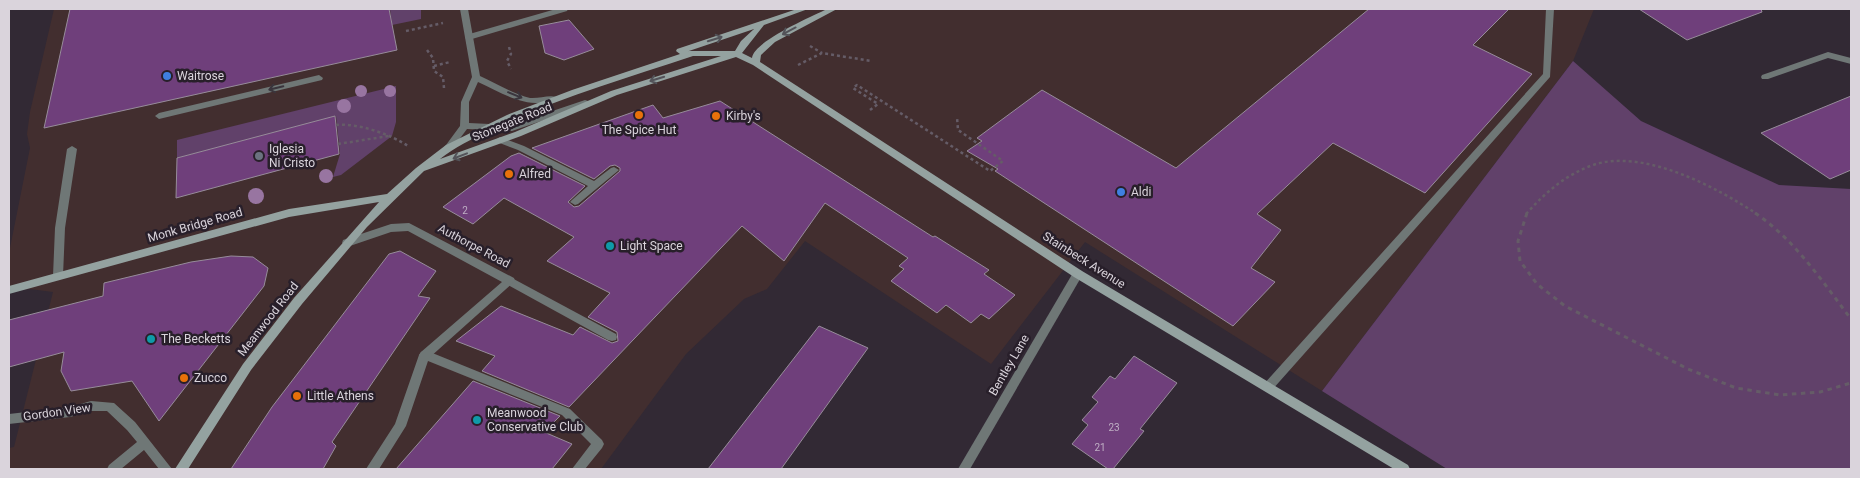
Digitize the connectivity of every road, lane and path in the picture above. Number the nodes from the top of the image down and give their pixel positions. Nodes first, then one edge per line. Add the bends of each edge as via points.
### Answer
1 (464, 9) edge
2 (564, 9) edge
3 (804, 9) edge
4 (833, 9) edge
5 (1550, 9) edge
6 (466, 18) junction
7 (764, 24) junction
8 (406, 31) dead end
9 (468, 37) junction
10 (427, 50) dead end
11 (737, 54) junction
12 (870, 61) dead end
13 (1851, 61) edge
14 (756, 63) junction
15 (797, 65) dead end
16 (434, 70) dead end
17 (476, 77) junction
18 (1766, 77) dead end
19 (319, 78) dead end
20 (614, 93) junction
21 (571, 94) junction
22 (556, 100) junction
23 (870, 110) dead end
24 (159, 116) dead end
25 (957, 117) dead end
26 (336, 125) dead end
27 (466, 126) junction
28 (488, 128) junction
29 (392, 136) junction
30 (500, 140) junction
31 (338, 144) dead end
32 (408, 146) dead end
33 (450, 147) junction
34 (72, 149) dead end
35 (419, 170) junction
36 (614, 170) dead end
37 (593, 186) junction
38 (390, 197) junction
39 (575, 202) dead end
40 (347, 243) junction
41 (1078, 274) junction
42 (58, 276) junction
43 (510, 281) junction
44 (9, 290) edge
45 (1851, 319) edge
46 (612, 338) dead end
47 (425, 355) junction
48 (1851, 383) edge
49 (1268, 387) junction
50 (9, 418) edge
51 (144, 443) junction
52 (113, 469) edge
53 (166, 469) edge
54 (181, 469) edge
55 (372, 469) edge
56 (578, 469) edge
57 (964, 469) edge
58 (1404, 469) edge

1 - 6 street
2 - 9 street
3 - 7 street, Stonegate Road
4 -> 14 street via 772,40 757,54
5 - 49 street via 1547,75
6 - 8 path
6 - 9 street
7 - 11 street, Stonegate Road
21 -> 7 street, Stonegate Road via 700,43
9 - 17 street
10 - 16 path via 433,58
11 - 14 street, Stonegate Road
11 -> 20 street, Stonegate Road
11 - 21 street, Stonegate Road via 692,53
12 - 15 path via 822,54
13 - 18 street via 1828,55
14 - 41 street, Stainbeck Avenue
17 -> 22 street via 531,101
17 - 27 street via 465,102
19 -> 24 street
20 - 28 street, Stonegate Road via 512,128
20 - 30 street, Stonegate Road
21 - 22 street, Stonegate Road
22 - 28 street, Stonegate Road
23 - 25 path via 878,104 853,88 857,85 990,170 1003,161 958,130
26 - 29 path via 344,124
27 - 28 street, Stonegate Road
27 - 33 street, Stonegate Road
28 - 33 street, Stonegate Road
29 - 31 path
29 - 32 path
30 -> 35 street, Stonegate Road
30 - 37 street
33 - 35 street, Stonegate Road
34 - 42 street via 60,228
35 - 38 street, Stonegate Road
36 - 37 street
37 - 39 street
38 - 40 street, Meanwood Road
38 - 42 street, Monk Bridge Road via 289,213
40 - 43 street, Authorpe Road via 391,228 408,227
40 - 54 street, Meanwood Road via 247,367
41 - 49 street, Stainbeck Avenue
41 - 57 street, Bentley Lane
42 - 44 street, Monk Bridge Road
43 - 46 street
43 - 47 street, Authorpe Road
45 - 48 path via 1798,251 1774,226 1726,194 1671,170 1623,161 1594,165 1562,180 1542,196 1526,216 1518,240 1520,261 1537,284 1565,306 1688,369 1736,388 1780,395 1820,392
47 - 55 street via 400,426
47 - 56 street via 566,412 598,444
49 - 58 street, Stainbeck Avenue
50 - 51 street, Gordon View via 110,406
51 - 52 street
51 - 53 street, Gordon View

